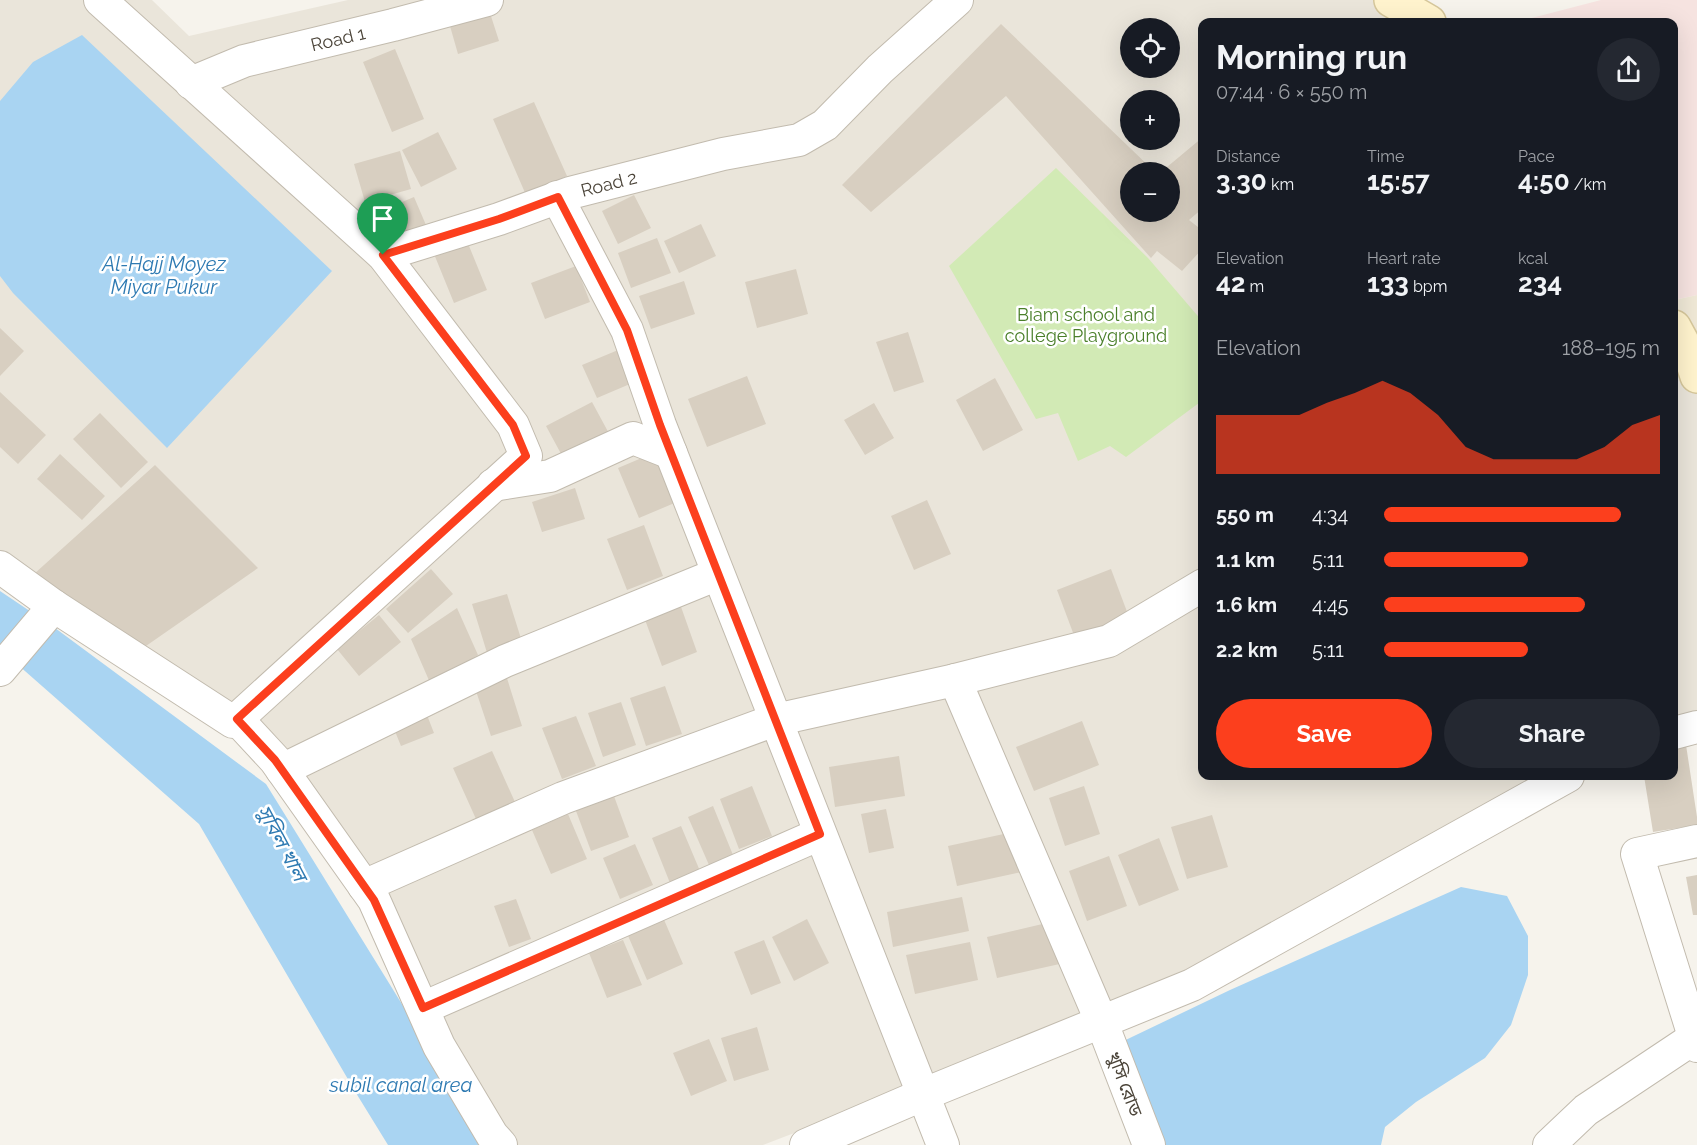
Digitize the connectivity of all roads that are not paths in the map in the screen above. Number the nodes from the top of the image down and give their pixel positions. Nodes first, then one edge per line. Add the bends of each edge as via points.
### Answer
1 (100, 0) edge
2 (487, 0) edge
3 (957, 0) edge
4 (1391, 0) edge
5 (1422, 18) edge
6 (191, 83) junction
7 (558, 197) junction
8 (383, 255) junction
9 (1678, 339) edge
10 (1687, 366) edge
11 (671, 453) junction
12 (493, 485) junction
13 (0, 567) edge
14 (718, 574) junction
15 (1198, 588) edge
16 (54, 606) junction
17 (0, 670) edge
18 (955, 680) junction
19 (237, 719) junction
20 (775, 720) junction
21 (1697, 727) edge
22 (1678, 732) edge
23 (282, 770) junction
24 (1561, 780) edge
25 (820, 834) junction
26 (1697, 841) edge
27 (364, 886) junction
28 (423, 1008) junction
29 (1102, 1023) junction
30 (1696, 1042) edge
31 (922, 1095) junction
32 (501, 1145) edge
33 (806, 1145) edge
34 (943, 1145) edge
35 (1149, 1145) edge
36 (1549, 1145) edge

1 - 6 street
2 - 6 street, Road 1 via 243,61
3 - 7 street, Road 2 via 825,125 799,140 723,154
4 - 5 main road
6 - 8 street
7 - 8 street, Road 2
7 - 11 street via 627,330
8 - 12 street via 513,425 526,456
9 - 10 main road
11 - 12 street via 633,438 550,476
11 - 14 street
12 - 19 street
13 - 16 street
14 - 20 street
14 - 23 street via 505,661
15 - 18 street via 1109,641
16 - 17 street
16 - 19 street via 233,722
18 - 20 street
18 - 29 street, খুসি রোড
19 - 23 street
20 - 25 street
20 - 27 street via 563,798
21 - 22 street
23 - 27 street
24 - 29 street via 1192,986
25 - 28 street
25 - 31 street
26 - 30 street via 1637,854
27 - 28 street
28 - 32 street via 439,1046
29 - 31 street
29 - 35 street, খুসি রোড
30 - 36 street via 1586,1110
31 - 33 street
31 - 34 street

